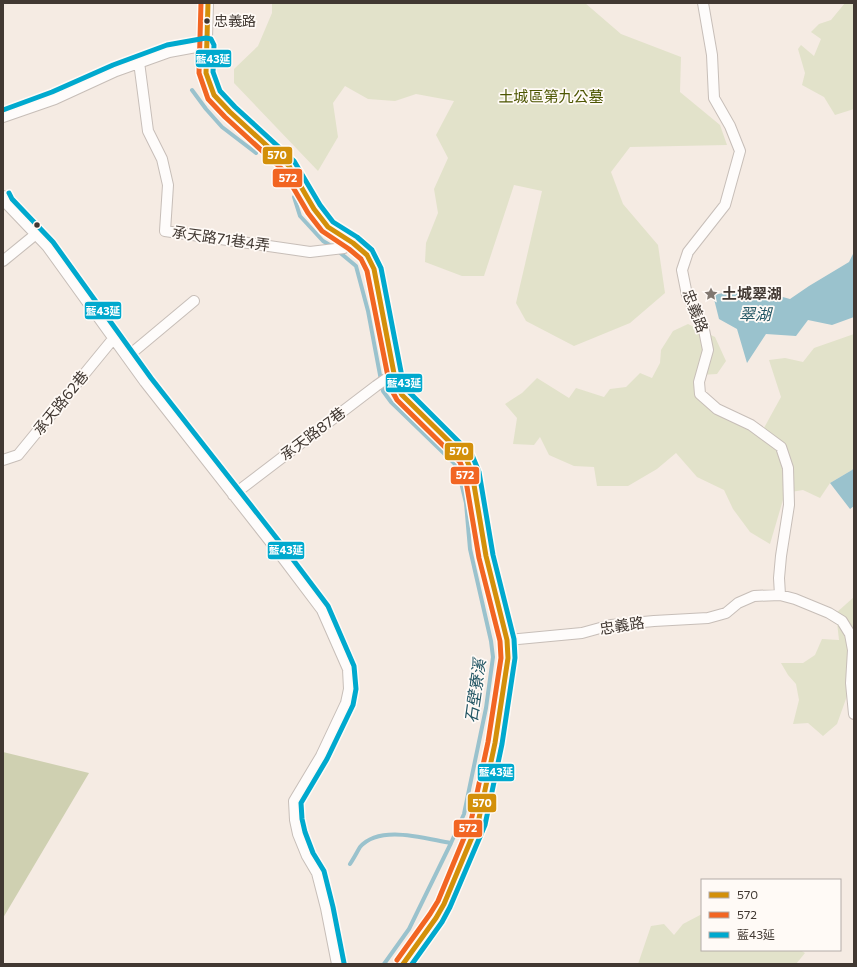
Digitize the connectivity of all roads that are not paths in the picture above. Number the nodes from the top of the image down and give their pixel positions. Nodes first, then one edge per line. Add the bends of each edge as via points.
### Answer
1 (208, 3) edge
2 (703, 3) edge
3 (207, 45) junction
4 (139, 62) junction
5 (3, 117) edge
6 (3, 196) edge
7 (36, 234) junction
8 (348, 245) junction
9 (3, 261) edge
10 (194, 301) dead end
11 (113, 339) junction
12 (126, 357) junction
13 (391, 378) junction
14 (3, 460) edge
15 (233, 495) junction
16 (780, 595) junction
17 (507, 640) junction
18 (854, 714) edge
19 (337, 964) edge
20 (403, 964) edge

1 - 3 street
2 - 16 street, 忠義路 via 712,55 714,98 730,126 740,151 725,205 688,252 682,270 687,295 702,325 708,350 700,382 700,394 717,409 751,425 780,447 788,468 789,504 780,563
3 - 4 street via 169,52
3 - 8 street via 206,73 214,95 289,166 314,209 328,227
4 - 5 street via 55,99
4 - 8 street, 承天路71巷4弄 via 148,131 162,159 168,185 165,230 310,252
6 - 7 street via 6,203
7 - 9 street
7 - 11 street
8 - 13 street via 367,255 374,269
10 - 12 street
11 - 12 street
11 - 14 street, 承天路62巷 via 18,455
12 - 15 street
13 - 15 street, 承天路87巷 via 376,386
13 - 17 street via 402,395 466,458 472,473 486,556
15 - 19 street via 322,610 348,669 349,688 346,703 321,756 294,801 298,834 317,874
16 - 17 street, 忠義路 via 754,596 726,613 708,618 611,625 582,633
16 - 18 street, 忠義路 via 806,603 842,621 850,634 853,650 851,683
17 - 20 street via 508,658 495,743 478,823 444,904

